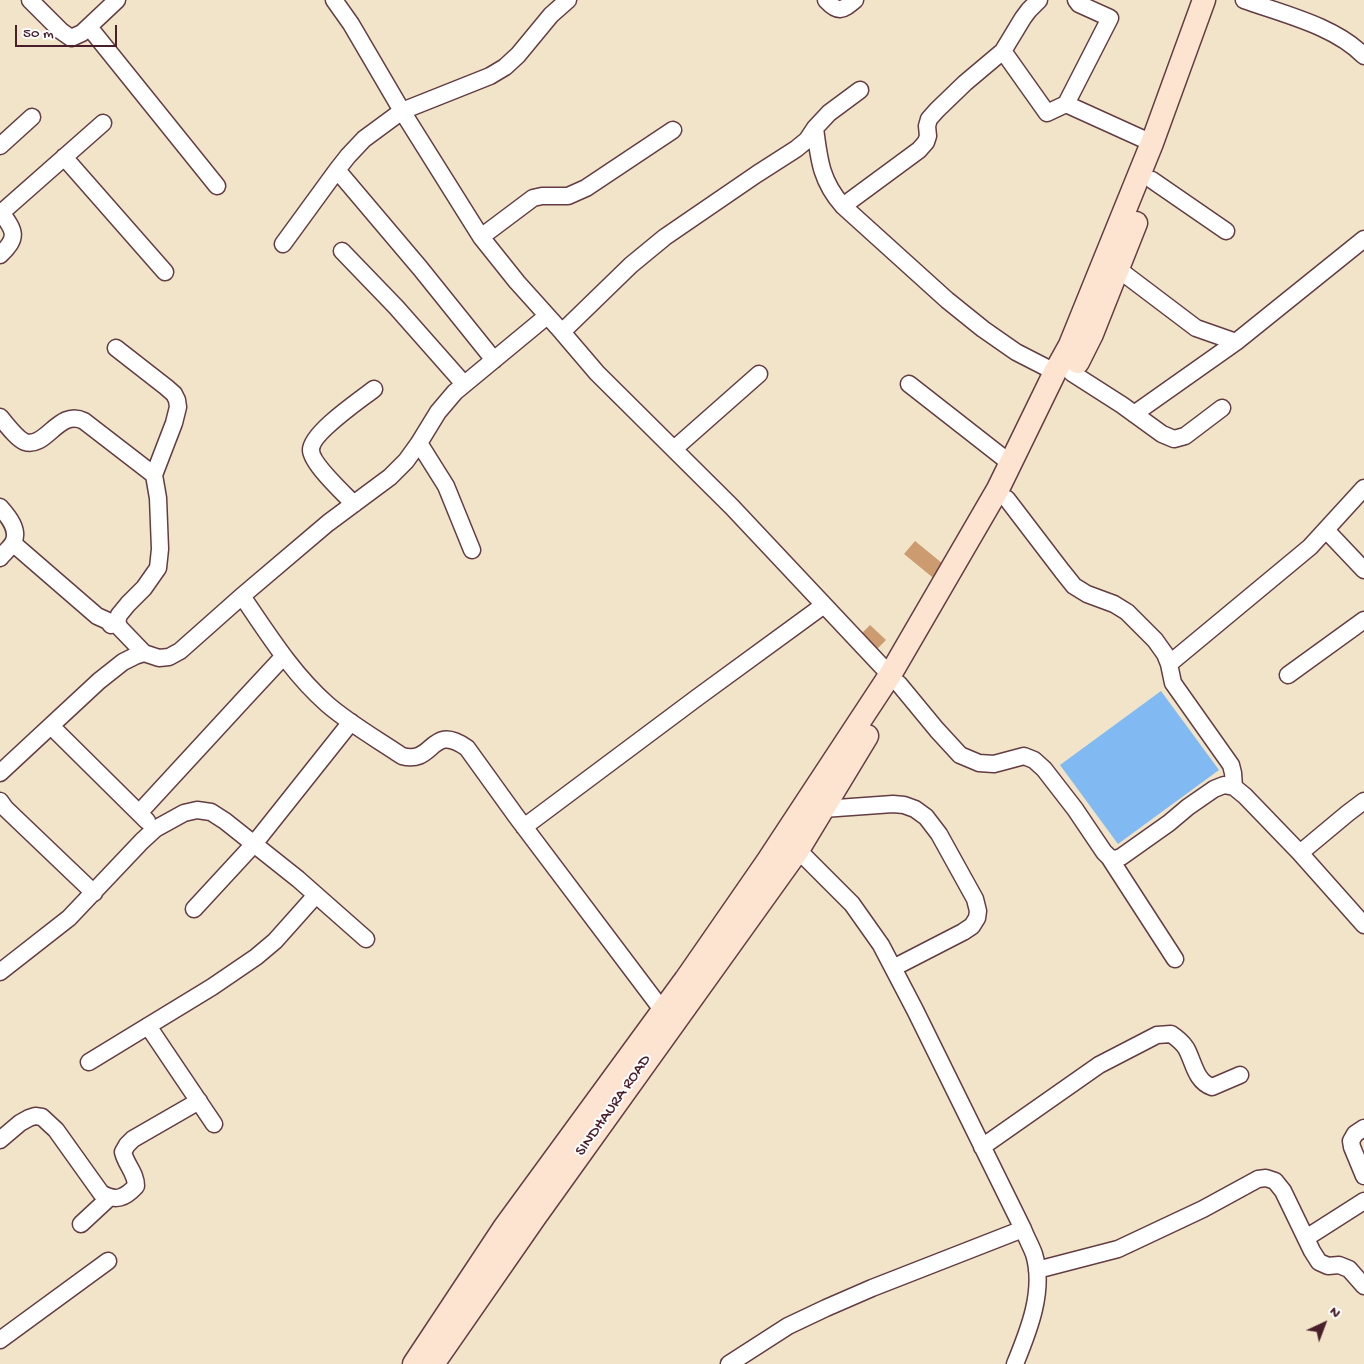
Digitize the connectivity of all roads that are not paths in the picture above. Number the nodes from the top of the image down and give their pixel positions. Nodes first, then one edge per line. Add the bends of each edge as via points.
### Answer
1 (30, 0) edge
2 (117, 0) edge
3 (568, 0) edge
4 (826, 0) edge
5 (855, 0) edge
6 (1039, 0) edge
7 (1076, 0) edge
8 (1204, 0) edge
9 (1218, 0) edge
10 (1244, 0) edge
11 (340, 3) edge
12 (89, 26) junction
13 (1003, 51) junction
14 (1364, 56) edge
15 (860, 90) dead end
16 (1066, 104) junction
17 (402, 111) junction
18 (32, 117) dead end
19 (103, 123) dead end
20 (815, 128) junction
21 (673, 130) dead end
22 (1152, 143) junction
23 (0, 146) edge
24 (64, 157) junction
25 (337, 170) junction
26 (1152, 180) junction
27 (217, 186) dead end
28 (844, 206) junction
29 (1, 212) edge
30 (1226, 231) dead end
31 (481, 237) junction
32 (1364, 239) edge
33 (283, 244) dead end
34 (342, 251) dead end
35 (0, 255) edge
36 (1118, 269) junction
37 (165, 272) dead end
38 (547, 316) junction
39 (562, 332) junction
40 (1236, 342) junction
41 (116, 348) dead end
42 (494, 360) junction
43 (1064, 373) junction
44 (759, 374) dead end
45 (464, 384) junction
46 (909, 384) dead end
47 (374, 389) dead end
48 (1222, 408) dead end
49 (1134, 414) junction
50 (0, 417) edge
51 (419, 443) junction
52 (674, 449) junction
53 (1010, 463) junction
54 (154, 475) junction
55 (1364, 488) edge
56 (1008, 499) junction
57 (354, 504) junction
58 (0, 507) edge
59 (1326, 530) junction
60 (14, 542) junction
61 (472, 550) dead end
62 (0, 558) edge
63 (1364, 570) edge
64 (242, 596) junction
65 (824, 605) junction
66 (1364, 620) edge
67 (110, 625) dead end
68 (144, 654) junction
69 (283, 657) junction
70 (1169, 664) junction
71 (1288, 676) dead end
72 (895, 679) junction
73 (351, 722) junction
74 (51, 726) junction
75 (0, 774) edge
76 (1234, 787) junction
77 (0, 801) edge
78 (1364, 801) edge
79 (823, 809) junction
80 (139, 814) junction
81 (524, 827) junction
82 (155, 829) junction
83 (254, 844) junction
84 (798, 850) junction
85 (1300, 854) junction
86 (1109, 857) junction
87 (94, 893) junction
88 (316, 895) junction
89 (194, 909) dead end
90 (1364, 925) edge
91 (366, 939) dead end
92 (1175, 959) dead end
93 (893, 968) junction
94 (0, 972) edge
95 (662, 1011) junction
96 (148, 1026) junction
97 (89, 1062) dead end
98 (1240, 1076) dead end
99 (199, 1101) junction
100 (214, 1124) dead end
101 (1364, 1128) edge
102 (0, 1140) edge
103 (982, 1147) junction
104 (1364, 1176) edge
105 (109, 1198) junction
106 (1364, 1201) edge
107 (81, 1224) dead end
108 (1023, 1229) junction
109 (1306, 1238) junction
110 (108, 1261) dead end
111 (1037, 1270) junction
112 (1364, 1286) edge
113 (0, 1340) edge
114 (414, 1364) edge
115 (433, 1364) edge
116 (729, 1364) edge
117 (1015, 1364) edge

1 - 12 street via 71,38
2 - 12 street
3 - 17 street via 550,15 505,67
4 - 5 street via 836,9 846,8
6 - 13 street via 1023,18
7 - 16 street via 1110,18
8 - 22 street
9 - 26 street
10 - 14 street via 1317,26 1339,37
11 - 17 street
12 - 27 street
13 - 16 street via 1047,113
13 - 28 street via 936,110 929,119 926,142 919,150
15 - 20 street
16 - 22 street
17 - 25 street via 364,139
17 - 31 street
18 - 23 street
19 - 24 street
20 - 28 street via 819,159 826,180
20 - 39 street via 796,150 658,243
21 - 31 street via 586,188 568,196 533,198
22 - 43 street via 1070,345
24 - 29 street
24 - 37 street
25 - 33 street
25 - 42 street
26 - 30 street
26 - 36 street
28 - 43 street via 946,300 983,329 1016,352
29 - 35 street via 13,235 11,244
31 - 38 street
32 - 40 street
34 - 45 street
36 - 40 street via 1196,328
36 - 43 street via 1092,334
38 - 39 street
38 - 42 street
39 - 52 street via 597,373
40 - 49 street
41 - 54 street via 166,387 177,400 174,423
42 - 45 street
43 - 49 street
43 - 53 street
43 - 56 street
44 - 52 street
45 - 51 street via 438,412
46 - 53 street
47 - 57 street via 324,428 313,442 311,451 323,471
48 - 49 street via 1185,436 1174,438 1162,434
50 - 54 street via 24,441 31,443 69,418 78,417
51 - 57 street via 390,477
51 - 61 street via 446,486
52 - 65 street
53 - 72 street
54 - 68 street via 158,498 158,568 118,615 117,622
55 - 59 street
56 - 70 street via 1074,586 1127,612 1155,640
56 - 72 street via 975,557
57 - 64 street
58 - 60 street via 13,526
59 - 63 street
59 - 70 street via 1310,547
60 - 62 street
60 - 67 street
64 - 68 street via 180,651 160,658
64 - 69 street
65 - 72 street
65 - 81 street
66 - 71 street
68 - 74 street via 123,662
69 - 73 street via 327,704
69 - 80 street
70 - 76 street via 1174,683 1231,765
72 - 79 street, SINDHAURA ROAD
72 - 86 street via 960,754 979,763 994,764 1024,756 1034,760 1070,802
72 - 95 street
73 - 81 street via 410,758 419,757 439,740 458,741 468,748
73 - 83 street
74 - 75 street
74 - 80 street
76 - 85 street
76 - 86 street via 1224,785 1214,789 1121,857
77 - 87 street
78 - 85 street
79 - 84 street, SINDHAURA ROAD
79 - 93 street via 893,804 915,809 939,834 975,899 978,911 972,926
80 - 82 street
81 - 95 street
82 - 83 street via 184,813 198,810 211,812 225,820
82 - 87 street
83 - 88 street
83 - 89 street
84 - 93 street via 852,904
84 - 115 street, SINDHAURA ROAD
85 - 90 street
86 - 92 street
87 - 94 street via 69,918
88 - 91 street
88 - 96 street via 275,941 256,957
93 - 103 street
95 - 114 street via 504,1228
96 - 97 street
96 - 99 street
98 - 103 street via 1212,1087 1206,1085 1178,1039 1171,1034 1157,1035 1099,1065
99 - 100 street
99 - 105 street via 127,1145 123,1152 136,1178 136,1186 125,1196
101 - 104 street via 1350,1141
102 - 105 street via 29,1118 42,1117 56,1130 101,1193
103 - 108 street
105 - 107 street
106 - 109 street
108 - 111 street
108 - 116 street via 826,1308 788,1326
109 - 111 street via 1283,1191 1275,1181 1266,1178 1118,1249
109 - 112 street via 1319,1262 1349,1269
110 - 113 street
111 - 117 street via 1038,1287 1033,1312

